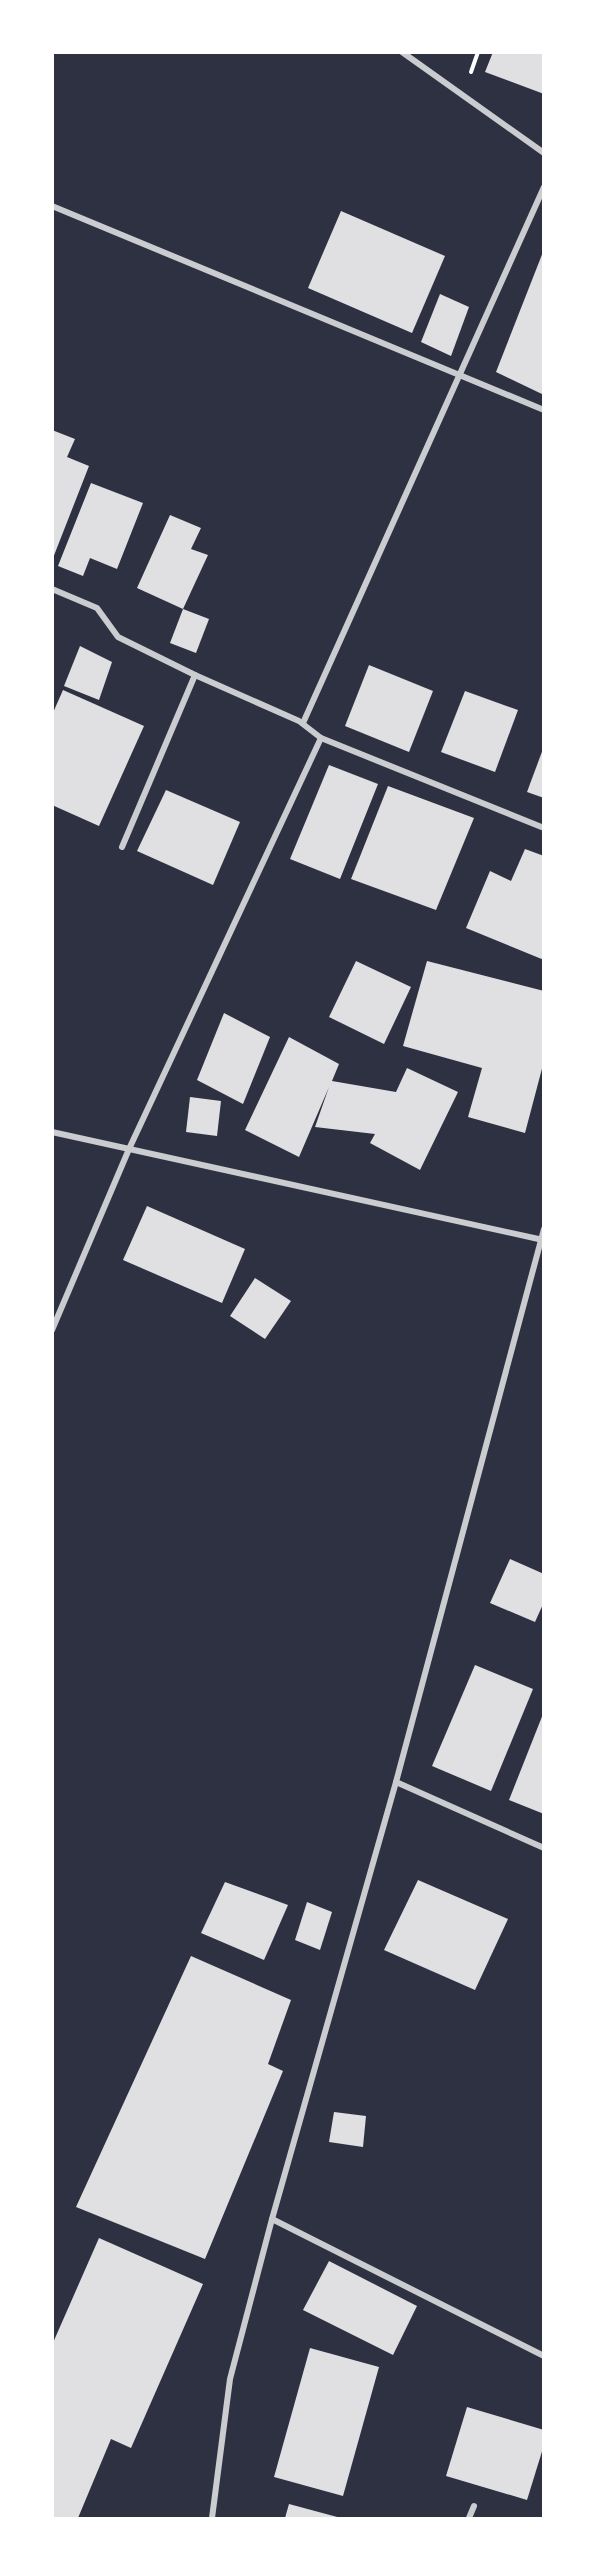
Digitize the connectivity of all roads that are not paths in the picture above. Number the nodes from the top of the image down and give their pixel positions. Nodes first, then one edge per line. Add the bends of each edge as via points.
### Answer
1 (402, 52) edge
2 (543, 153) edge
3 (543, 188) edge
4 (52, 206) edge
5 (460, 375) junction
6 (543, 410) edge
7 (52, 589) edge
8 (195, 675) junction
9 (303, 723) junction
10 (321, 738) junction
11 (543, 828) edge
12 (122, 847) dead end
13 (52, 1132) edge
14 (129, 1149) junction
15 (543, 1229) edge
16 (542, 1239) edge
17 (52, 1330) edge
18 (396, 1782) junction
19 (543, 1848) edge
20 (272, 2220) junction
21 (543, 2356) edge
22 (474, 2506) dead end
23 (212, 2518) edge
24 (469, 2518) edge

1 - 2 street
3 - 5 street
4 - 5 street
5 - 6 street
5 - 9 street
7 - 8 street via 97,608 118,637
8 - 9 street
8 - 12 street
9 - 10 street
10 - 11 street
10 - 14 street
13 - 14 street
14 - 16 street
14 - 17 street
15 - 16 street
16 - 18 street
18 - 19 street
18 - 20 street
20 - 21 street
20 - 23 street via 230,2379
22 - 24 street

